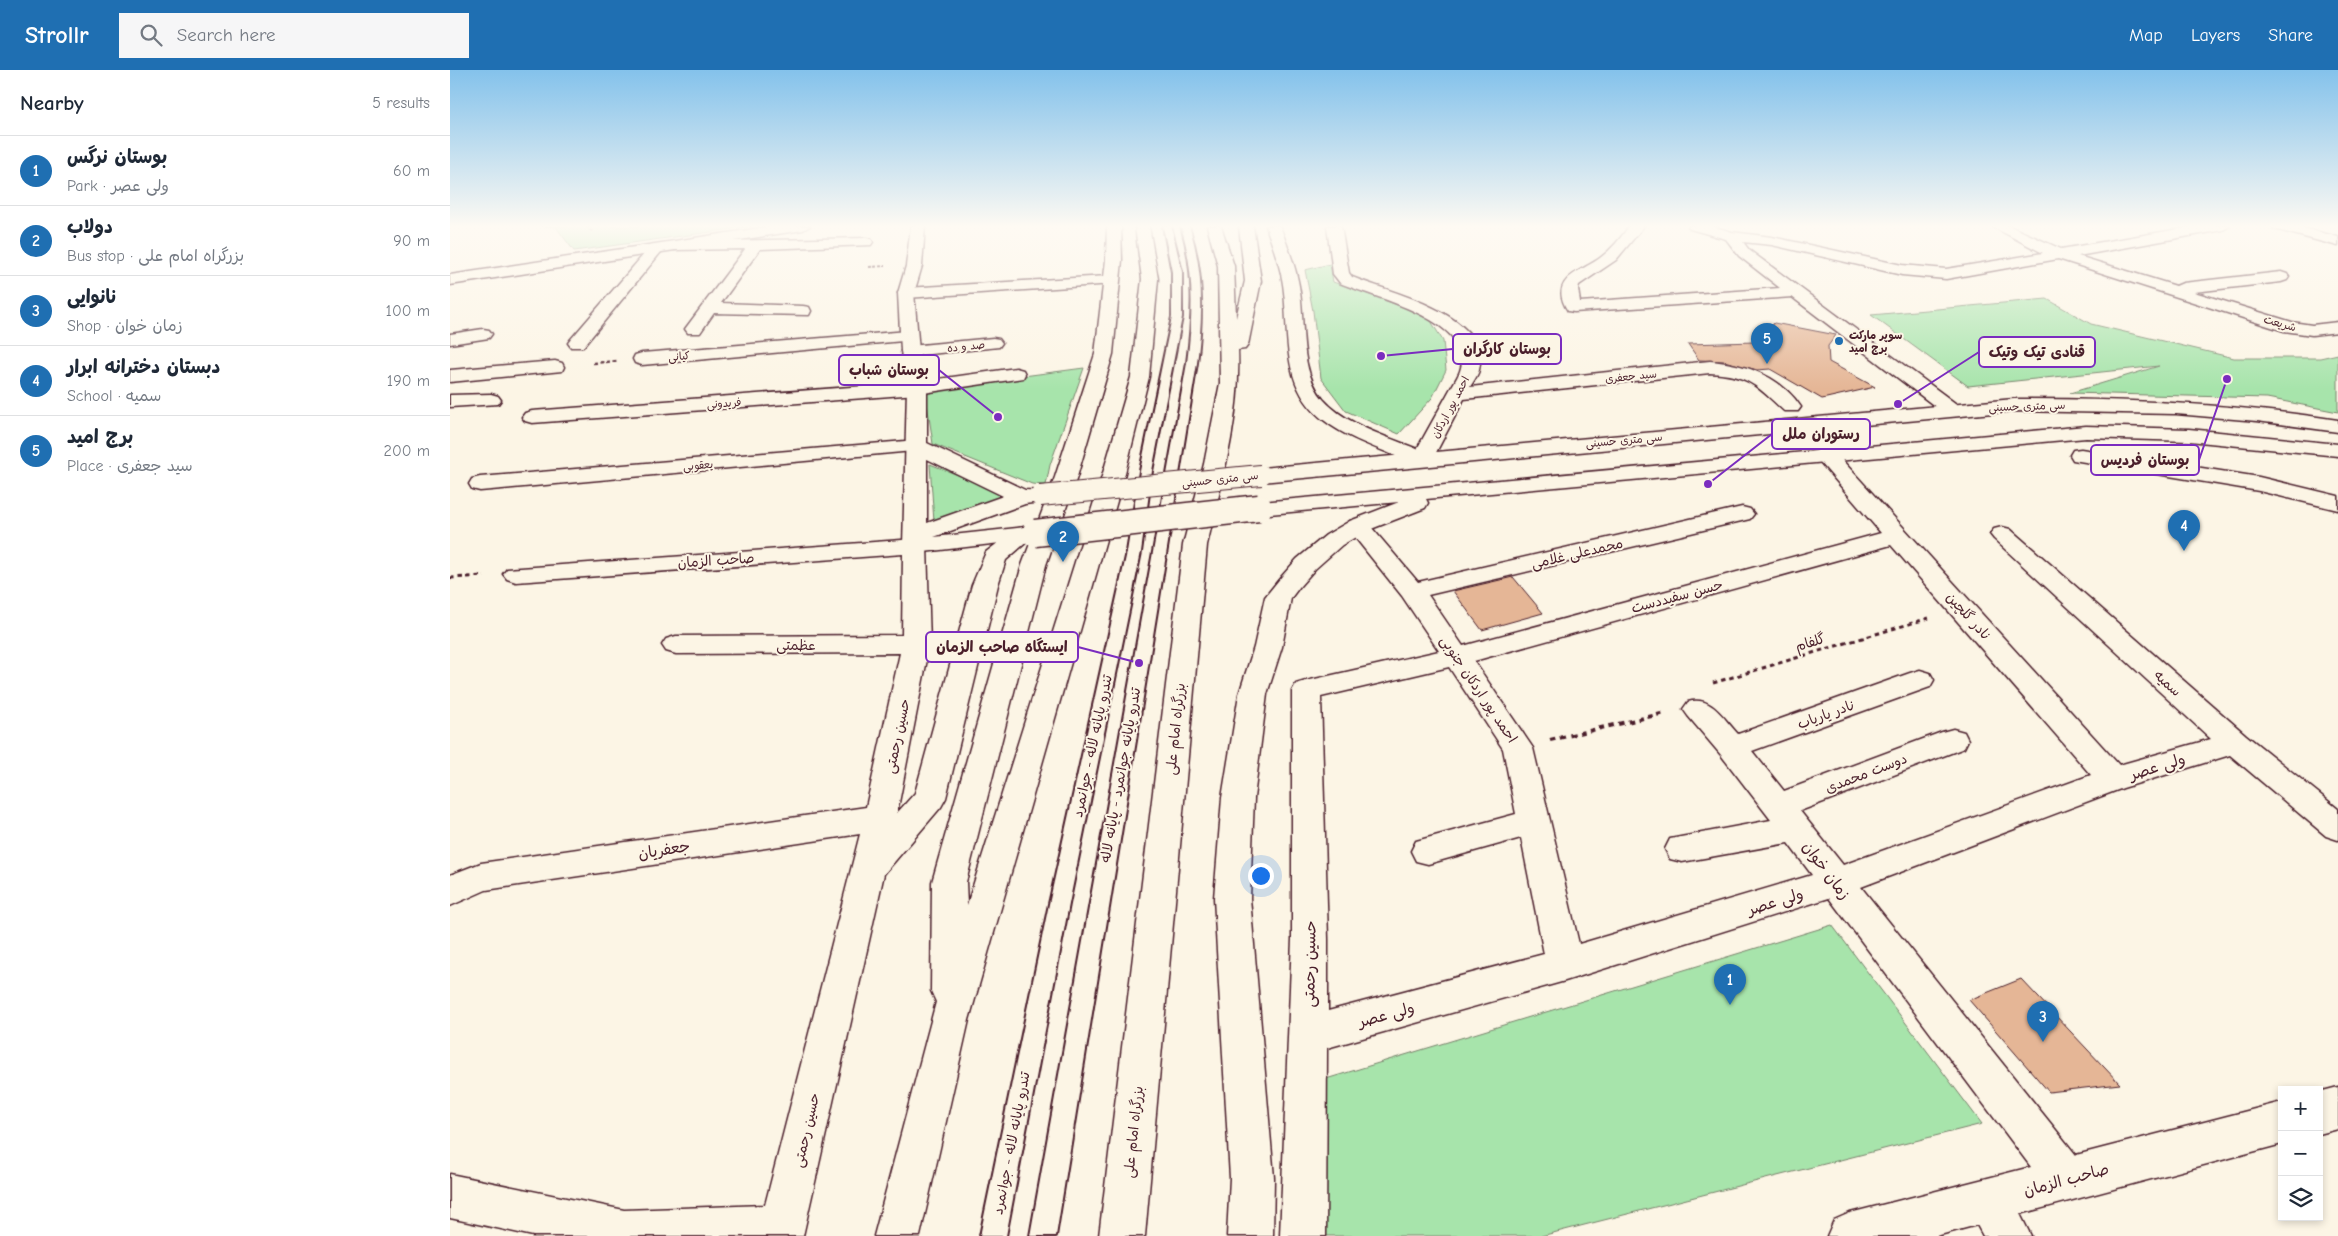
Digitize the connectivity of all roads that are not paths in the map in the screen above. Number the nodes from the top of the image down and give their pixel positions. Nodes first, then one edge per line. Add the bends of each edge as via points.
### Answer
1 (634, 280) edge
2 (729, 280) edge
3 (910, 280) edge
4 (1112, 280) edge
5 (1150, 280) edge
6 (1177, 280) edge
7 (1198, 280) edge
8 (1226, 280) edge
9 (1253, 280) edge
10 (1290, 280) edge
11 (1347, 280) edge
12 (1574, 280) edge
13 (1780, 280) edge
14 (2145, 280) edge
15 (2245, 280) edge
16 (1108, 281) dead end
17 (2174, 289) junction
18 (1795, 292) junction
19 (906, 293) junction
20 (708, 308) junction
21 (803, 311) dead end
22 (2338, 327) edge
23 (694, 329) dead end
24 (483, 334) dead end
25 (450, 339) edge
26 (577, 343) dead end
27 (993, 343) dead end
28 (909, 344) junction
29 (642, 359) road end
30 (555, 367) road end
31 (1016, 374) dead end
32 (450, 376) edge
33 (1230, 383) junction
34 (917, 388) junction
35 (1458, 394) junction
36 (491, 400) dead end
37 (450, 401) edge
38 (1791, 407) dead end
39 (1952, 410) junction
40 (532, 417) dead end
41 (2338, 426) edge
42 (917, 446) junction
43 (2338, 450) edge
44 (1824, 455) junction
45 (2081, 455) dead end
46 (1422, 459) junction
47 (480, 484) dead end
48 (1464, 488) junction
49 (1031, 496) junction
50 (2338, 503) edge
51 (1742, 514) dead end
52 (1358, 526) junction
53 (1030, 534) junction
54 (2002, 534) dead end
55 (1896, 536) junction
56 (916, 541) junction
57 (516, 574) dead end
58 (1412, 591) junction
59 (916, 644) junction
60 (676, 645) dead end
61 (1458, 656) junction
62 (1920, 680) dead end
63 (1306, 691) joint
64 (1698, 709) road end
65 (1953, 740) dead end
66 (2235, 743) junction
67 (1732, 747) junction
68 (2113, 779) junction
69 (1787, 817) junction
70 (880, 818) junction
71 (1534, 822) junction
72 (2338, 827) edge
73 (1682, 849) dead end
74 (1428, 851) dead end
75 (868, 868) junction
76 (1836, 882) junction
77 (450, 890) edge
78 (1565, 965) junction
79 (950, 1020) junction
80 (1308, 1035) junction
81 (2338, 1108) edge
82 (2323, 1112) edge
83 (2278, 1124) edge
84 (2066, 1179) junction
85 (450, 1196) edge
86 (1998, 1218) edge
87 (781, 1231) edge
88 (623, 1234) edge
89 (897, 1236) edge
90 (993, 1236) edge
91 (1043, 1236) edge
92 (1122, 1236) edge
93 (1250, 1236) edge
94 (1303, 1236) edge
95 (1850, 1236) edge

1 - 26 main road
2 - 20 main road
3 - 19 main road, حسین رحمتی
4 - 79 main road via 1104,354 1034,565 949,882
5 - 79 main road via 1140,376 1114,473
6 - 90 lane, تندرو پایانه لاله - جوانمرد via 1177,316 1146,471 1134,552
7 - 91 lane, تندرو پایانه جوانمرد - پایانه لاله via 1192,363
8 - 33 main road, بزرگراه امام علی
9 - 33 main road
10 - 46 main road via 1297,365 1303,385 1314,401 1332,417
11 - 35 main road, احمد پور اردکان via 1440,316 1468,343 1473,357
12 - 18 main road via 1568,290 1574,307
13 - 18 main road
14 - 17 main road, شریعت
15 - 17 main road
16 - 19 main road
17 - 22 main road, شریعت via 2290,327 2312,330
18 - 39 main road
19 - 28 main road, حسین رحمتی
20 - 21 main road
20 - 23 main road
24 - 25 main road
27 - 28 main road, صد و ده
28 - 29 main road, کیانی
28 - 34 main road, حسین رحمتی
30 - 32 main road
31 - 34 main road, فریدونی
33 - 92 main road, بزرگراه امام علی via 1195,545
34 - 40 main road, فریدونی
34 - 42 main road, حسین رحمتی
35 - 38 main road, سید جعفری via 1710,367 1736,368 1755,375
35 - 46 main road, احمد پور اردکان
36 - 37 main road
39 - 41 main road, سی متری حسینی via 2014,405 2117,404 2237,413
39 - 46 main road, سی متری حسینی
42 - 47 main road, یعقوبی
42 - 49 main road
42 - 56 main road, حسین رحمتی
43 - 44 main road via 2189,435 2086,432
44 - 48 main road
44 - 55 main road, نادر گلچین
45 - 50 main road via 2224,478
46 - 49 main road, سی متری حسینی, bridge
48 - 52 main road via 1404,506
48 - 53 main road, bridge
49 - 56 main road, سی متری حسینی
51 - 58 main road, محمدعلی غلامی
52 - 58 main road, احمد پور اردکان جنوبی
52 - 93 main road via 1334,540 1306,564 1278,596 1268,647 1253,694 1238,798 1232,898 1252,1178
53 - 56 main road
53 - 75 main road via 995,557 930,798
54 - 66 main road, سمیه
55 - 61 main road, حسن سفیددست
55 - 68 main road, نادر گلچین
56 - 57 main road, صاحب الزمان
56 - 59 main road, حسین رحمتی
58 - 61 main road, احمد پور اردکان جنوبی
59 - 60 main road, عظمتی
59 - 70 main road, حسین رحمتی
61 - 63 main road, حسن سفیددست
61 - 71 main road, احمد پور اردکان جنوبی via 1518,748
62 - 67 main road, نادر یاریاب
63 - 80 main road, حسین رحمتی via 1310,939
64 - 67 main road, زمان خوان
65 - 69 main road, دوست محمدی
66 - 68 main road, ولی عصر
66 - 72 main road, سمیه
67 - 69 main road, زمان خوان
68 - 76 main road, ولی عصر
69 - 73 main road, دوست محمدی
69 - 76 main road, زمان خوان
70 - 75 main road, حسین رحمتی
70 - 77 main road, جعفریان via 481,877
71 - 74 main road
71 - 78 main road, احمد پور اردکان جنوبی
75 - 87 main road, حسین رحمتی
76 - 78 main road, ولی عصر
76 - 84 main road, زمان خوان
78 - 80 main road, ولی عصر
79 - 89 main road
80 - 94 main road, حسین رحمتی
81 - 82 main road
83 - 84 main road, صاحب الزمان
84 - 86 main road, صاحب الزمان
85 - 88 main road
86 - 95 main road, صاحب الزمان
87 - 88 main road

